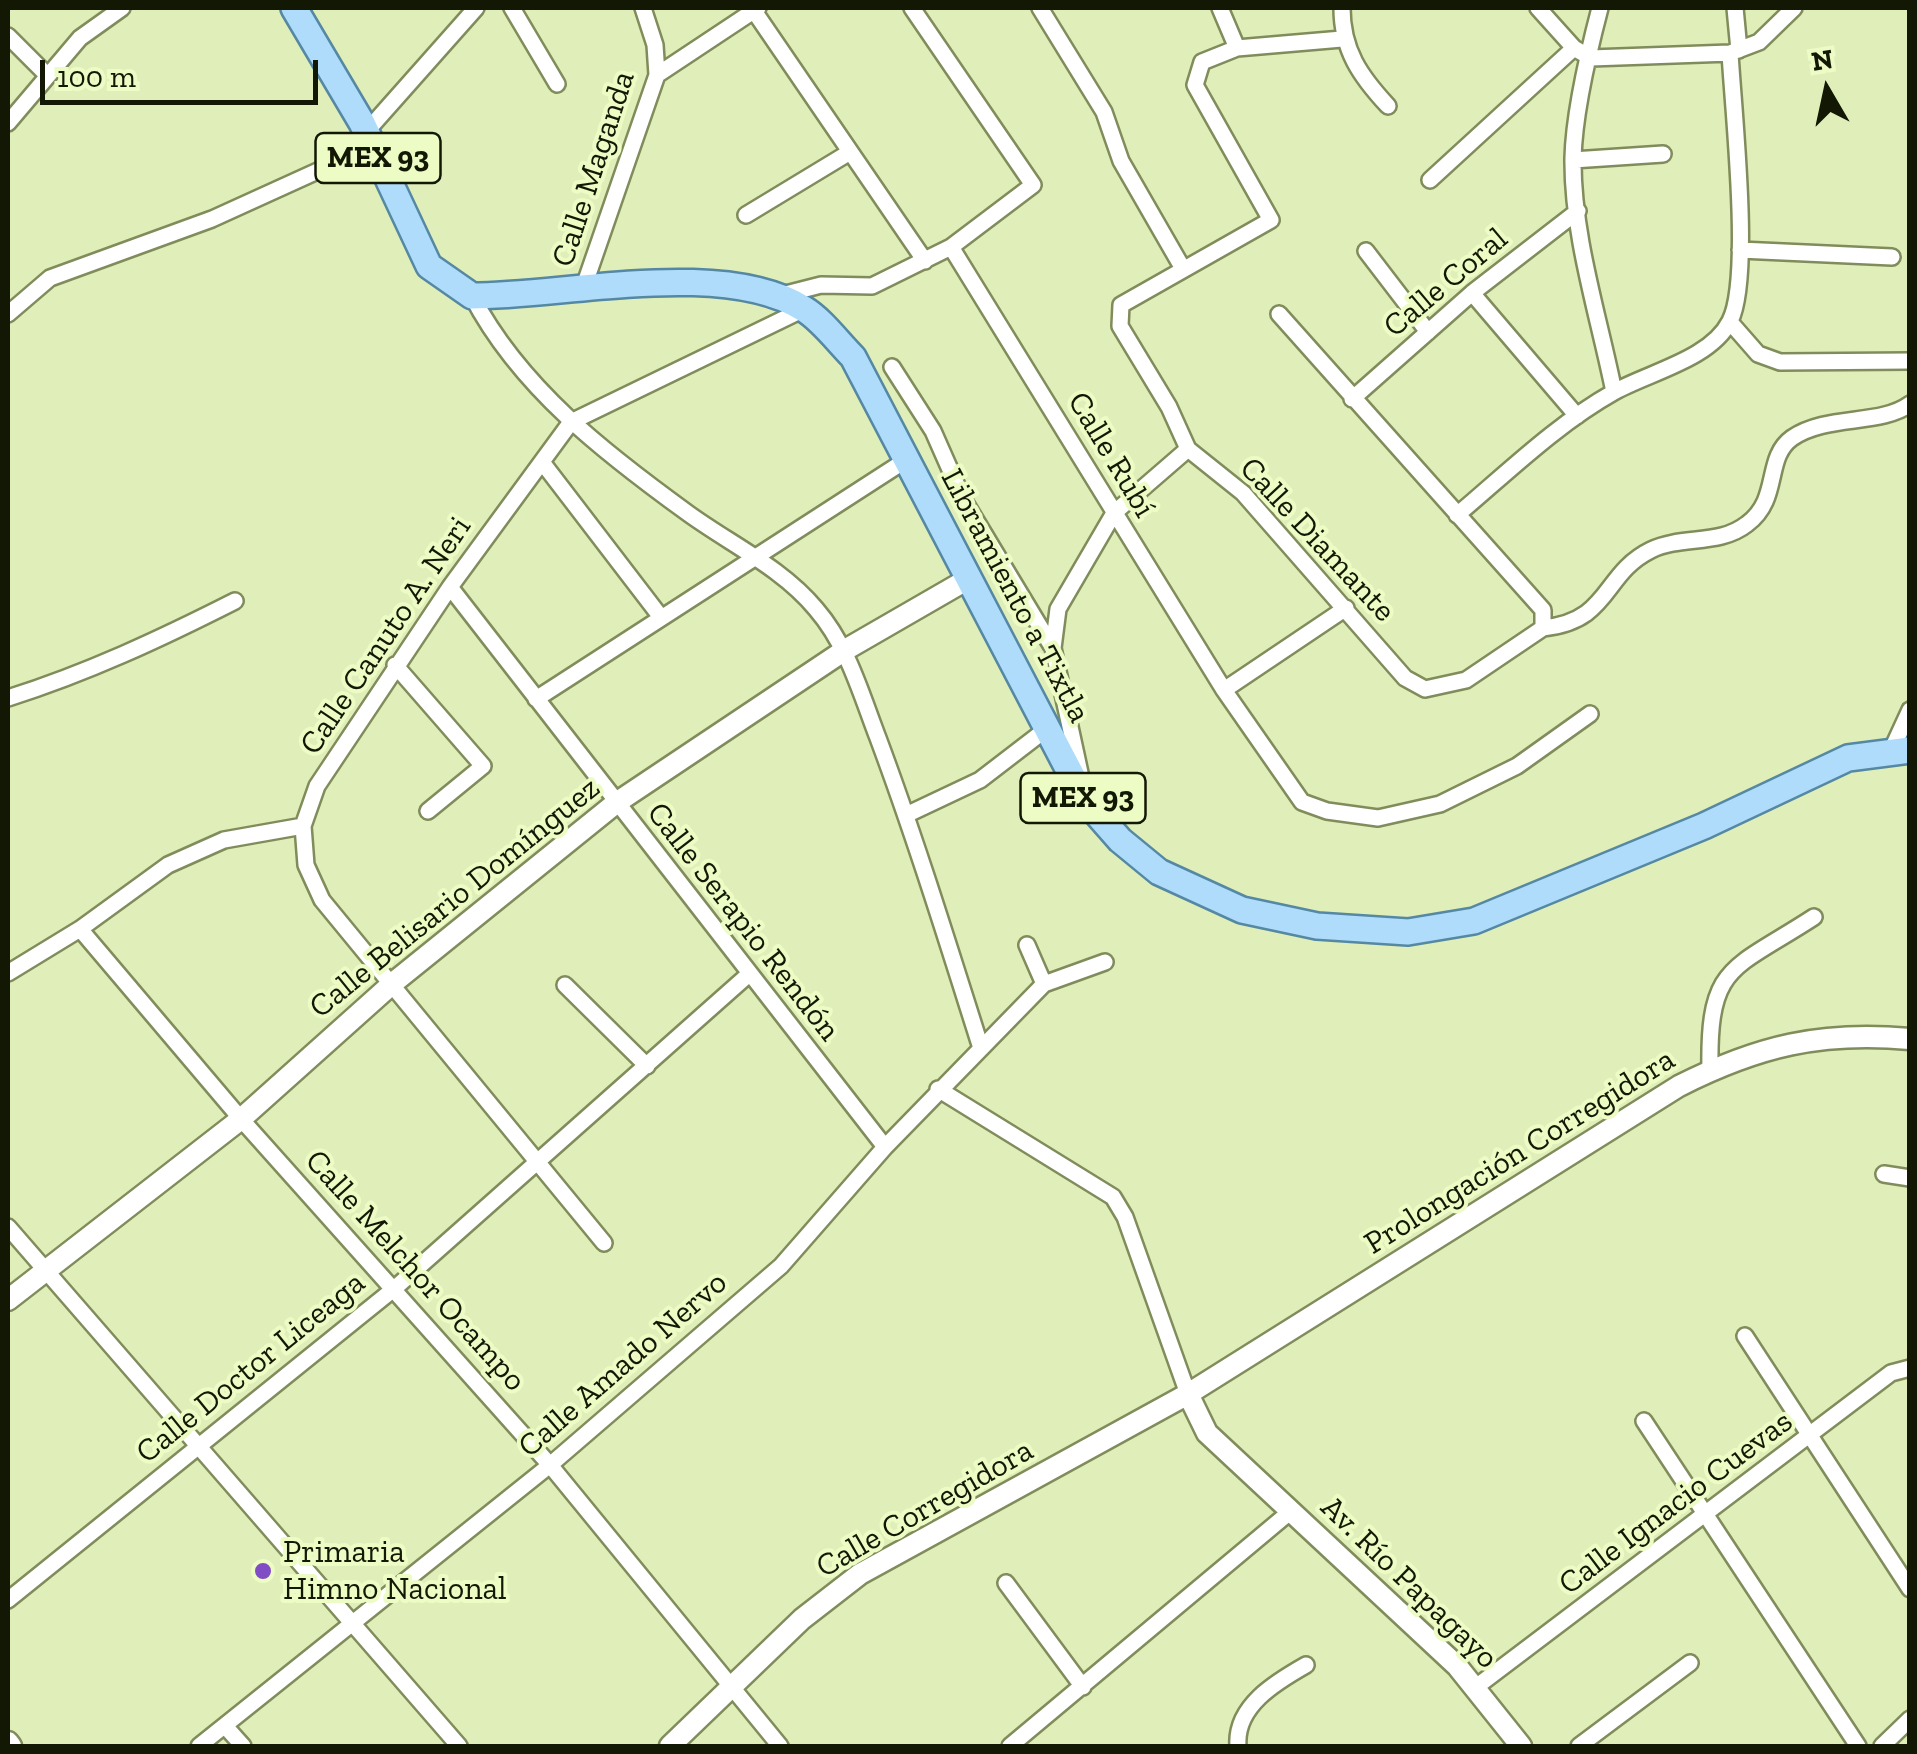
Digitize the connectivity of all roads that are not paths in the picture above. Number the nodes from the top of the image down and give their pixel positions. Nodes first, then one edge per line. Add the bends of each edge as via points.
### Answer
1 (122, 8) edge
2 (294, 8) edge
3 (476, 8) edge
4 (512, 8) edge
5 (643, 8) edge
6 (755, 8) edge
7 (912, 8) edge
8 (1040, 8) edge
9 (1220, 8) edge
10 (1342, 8) edge
11 (1538, 8) edge
12 (1600, 8) edge
13 (1735, 8) edge
14 (1794, 8) edge
15 (8, 36) edge
16 (1342, 39) junction
17 (1237, 48) junction
18 (1574, 48) junction
19 (1735, 52) junction
20 (1592, 58) junction
21 (47, 74) junction
22 (657, 75) junction
23 (557, 84) dead end
24 (1388, 106) dead end
25 (8, 123) edge
26 (366, 132) junction
27 (850, 152) junction
28 (1663, 154) dead end
29 (1573, 160) junction
30 (1430, 180) dead end
31 (1578, 211) junction
32 (746, 215) dead end
33 (952, 247) junction
34 (1740, 250) junction
35 (1366, 251) dead end
36 (1892, 257) dead end
37 (925, 261) junction
38 (1182, 267) junction
39 (583, 289) junction
40 (1472, 294) junction
41 (472, 296) junction
42 (774, 297) junction
43 (804, 309) junction
44 (8, 314) edge
45 (1279, 314) dead end
46 (1730, 322) junction
47 (1428, 332) junction
48 (1910, 361) edge
49 (892, 367) dead end
50 (1614, 392) junction
51 (1352, 399) junction
52 (1910, 404) edge
53 (1577, 416) junction
54 (571, 422) junction
55 (1188, 449) junction
56 (906, 460) junction
57 (542, 462) junction
58 (1114, 513) junction
59 (1457, 514) junction
60 (755, 557) junction
61 (968, 579) junction
62 (450, 587) junction
63 (234, 601) dead end
64 (1346, 608) junction
65 (660, 616) junction
66 (1543, 628) junction
67 (1053, 648) junction
68 (844, 650) junction
69 (396, 665) junction
70 (1224, 690) junction
71 (8, 698) edge
72 (536, 699) junction
73 (1910, 710) edge
74 (1590, 714) dead end
75 (1049, 726) junction
76 (1901, 750) edge
77 (1084, 800) junction
78 (616, 803) junction
79 (428, 810) dead end
80 (906, 814) junction
81 (302, 826) junction
82 (1814, 917) dead end
83 (80, 929) junction
84 (1027, 945) dead end
85 (1105, 962) dead end
86 (8, 974) edge
87 (748, 976) junction
88 (392, 983) junction
89 (565, 984) dead end
90 (1044, 984) junction
91 (1910, 1039) edge
92 (981, 1048) junction
93 (647, 1066) junction
94 (1710, 1071) junction
95 (938, 1090) junction
96 (241, 1119) junction
97 (884, 1147) junction
98 (536, 1164) junction
99 (1884, 1174) dead end
100 (1910, 1178) edge
101 (8, 1227) edge
102 (604, 1242) dead end
103 (42, 1270) junction
104 (394, 1288) junction
105 (8, 1300) edge
106 (1745, 1336) dead end
107 (1910, 1368) edge
108 (1188, 1394) junction
109 (1644, 1421) dead end
110 (1812, 1437) junction
111 (198, 1446) junction
112 (550, 1465) junction
113 (1291, 1511) junction
114 (1705, 1516) junction
115 (1006, 1583) dead end
116 (1910, 1589) edge
117 (8, 1600) edge
118 (351, 1623) junction
119 (1690, 1663) dead end
120 (1306, 1664) dead end
121 (1083, 1687) junction
122 (1476, 1687) junction
123 (728, 1688) junction
124 (1910, 1719) edge
125 (225, 1726) junction
126 (199, 1746) edge
127 (244, 1746) edge
128 (460, 1746) edge
129 (670, 1746) edge
130 (780, 1746) edge
131 (1010, 1746) edge
132 (1238, 1746) edge
133 (1521, 1746) edge
134 (1579, 1746) edge
135 (1858, 1746) edge
136 (1882, 1746) edge

1 - 21 street via 80,38
2 - 26 main road, MEX 93
3 - 26 street
4 - 23 street
5 - 22 street, Calle Maganda via 656,44
6 - 22 street
6 - 27 street
7 - 33 street via 1034,185
8 - 38 street via 1104,112 1121,161
9 - 17 street
10 - 16 street
11 - 18 street
12 - 20 street
13 - 19 street
14 - 19 street via 1759,42
15 - 21 street
16 - 17 street
16 - 24 street via 1363,79
17 - 38 street via 1202,62 1195,85 1271,220
18 - 20 street
18 - 30 street
19 - 20 street
19 - 34 street
20 - 29 street
21 - 25 street
22 - 39 street, Calle Maganda
26 - 41 main road, MEX 93 via 429,266
26 - 44 street via 322,169 212,219 50,278
27 - 32 street
27 - 37 street
28 - 29 street
29 - 31 street
31 - 40 street, Calle Coral
31 - 50 street
33 - 37 street
33 - 58 street, Calle Rubí
34 - 36 street
34 - 46 street
35 - 47 street
37 - 42 street via 872,286 821,285
38 - 55 street via 1121,305 1118,314
39 - 41 main road, Libramiento a Tixtla / MEX 93
39 - 42 main road, Libramiento a Tixtla / MEX 93 via 657,283 727,286
40 - 47 street, Calle Coral
40 - 53 street
41 - 54 street via 494,338
42 - 43 main road, Libramiento a Tixtla / MEX 93
43 - 54 street, Calle Canuto A. Neri
43 - 56 main road, Libramiento a Tixtla / MEX 93 via 853,357
45 - 51 street
46 - 48 street via 1758,354 1780,362
46 - 50 street via 1713,344
47 - 51 street, Calle Coral
49 - 67 street
50 - 53 street
51 - 59 street
52 - 66 street via 1812,426 1787,442 1774,465 1768,502 1746,524 1718,538 1649,551 1572,625
53 - 59 street
54 - 57 street, Calle Canuto A. Neri
54 - 60 street
55 - 58 street
55 - 64 street, Calle Diamante via 1244,493
56 - 60 street
56 - 61 main road, Libramiento a Tixtla / MEX 93
57 - 62 street, Calle Canuto A. Neri
57 - 65 street
58 - 67 street via 1058,610
58 - 70 street, Calle Rubí
59 - 66 street via 1543,610
60 - 65 street
60 - 68 street via 792,584
61 - 68 street, Calle Belisario Domínguez
61 - 75 main road, Libramiento a Tixtla / MEX 93
62 - 69 street, Calle Canuto A. Neri
62 - 72 street, Calle Serapio Rendón
63 - 71 street via 144,647
64 - 66 street, Calle Diamante via 1405,678 1426,689 1466,680
64 - 70 street
65 - 72 street
67 - 77 street
68 - 78 street, Calle Belisario Domínguez
68 - 80 street
69 - 79 street via 484,766
69 - 81 street, Calle Canuto A. Neri via 317,786
70 - 74 street, Calle Rubí via 1302,802 1378,818 1478,788
72 - 78 street, Calle Serapio Rendón
73 - 76 street
75 - 77 main road, Libramiento a Tixtla / MEX 93
75 - 80 street via 968,788
76 - 77 main road, Libramiento a Tixtla / MEX 93 via 1848,758 1474,921 1408,932 1317,926 1242,910 1159,872
78 - 87 street, Calle Serapio Rendón
78 - 88 street, Calle Belisario Domínguez
80 - 92 street
81 - 83 street via 224,840 168,864
81 - 88 street via 306,866 322,900
82 - 94 street via 1729,972 1715,992
83 - 86 street
83 - 96 street, Calle Melchor Ocampo
84 - 90 street
85 - 90 street
87 - 93 street, Calle Doctor Liceaga
87 - 97 street, Calle Serapio Rendón
88 - 96 street, Calle Belisario Domínguez
88 - 98 street
89 - 93 street
90 - 92 street, Calle Amado Nervo
91 - 94 street, Prolongación Corregidora via 1856,1034 1740,1056
92 - 95 street, Calle Amado Nervo
93 - 98 street, Calle Doctor Liceaga
94 - 108 street, Prolongación Corregidora
95 - 97 street, Calle Amado Nervo
95 - 108 street via 1113,1197
96 - 103 street, Calle Belisario Domínguez
96 - 104 street, Calle Melchor Ocampo
97 - 112 street, Calle Amado Nervo via 781,1266
98 - 102 street
98 - 104 street, Calle Doctor Liceaga
99 - 100 street
101 - 103 street
103 - 105 street, Calle Belisario Domínguez
103 - 111 street
104 - 111 street, Calle Doctor Liceaga
104 - 112 street, Calle Melchor Ocampo
106 - 110 street
107 - 110 street, Calle Ignacio Cuevas via 1891,1373
108 - 113 street, Av. Río Papagayo via 1207,1433
108 - 123 street, Calle Corregidora via 860,1574
109 - 114 street
110 - 114 street, Calle Ignacio Cuevas
110 - 116 street
111 - 117 street, Calle Doctor Liceaga
111 - 118 street
112 - 118 street, Calle Amado Nervo
112 - 123 street, Calle Melchor Ocampo
113 - 121 street
113 - 122 street, Av. Río Papagayo
114 - 122 street, Calle Ignacio Cuevas
114 - 135 street
115 - 121 street
118 - 125 street, Calle Amado Nervo
118 - 128 street
119 - 134 street
120 - 132 street via 1269,1686 1248,1710
121 - 131 street
122 - 133 street, Av. Río Papagayo
123 - 129 street, Calle Corregidora
123 - 130 street, Calle Melchor Ocampo
124 - 136 street
125 - 126 street, Calle Amado Nervo
125 - 127 street

